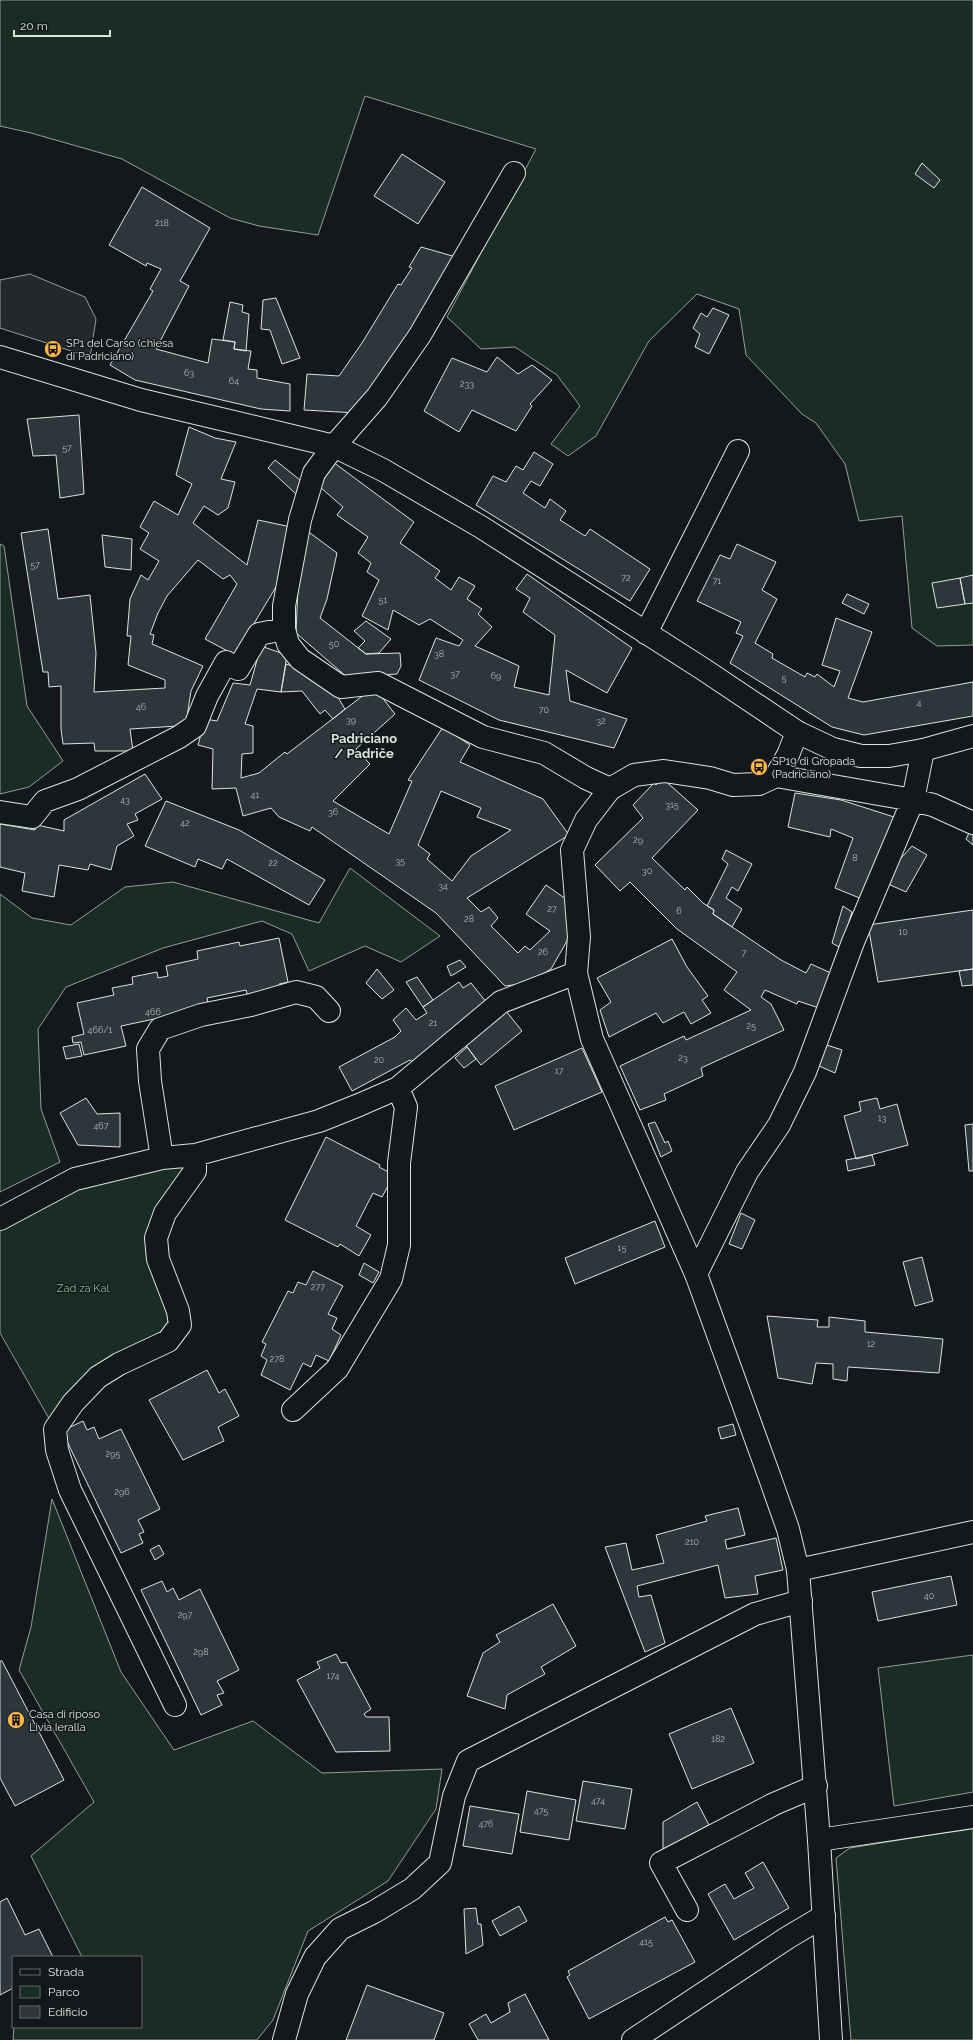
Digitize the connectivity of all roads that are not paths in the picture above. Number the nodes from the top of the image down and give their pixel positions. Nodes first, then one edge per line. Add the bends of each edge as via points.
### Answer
1 (514, 173) dead end
2 (4, 355) edge
3 (334, 446) junction
4 (738, 451) dead end
5 (284, 629) junction
6 (646, 633) junction
7 (797, 732) junction
8 (973, 736) edge
9 (923, 750) junction
10 (776, 776) junction
11 (610, 790) junction
12 (913, 800) junction
13 (0, 812) edge
14 (973, 823) edge
15 (576, 973) junction
16 (328, 1011) dead end
17 (398, 1088) junction
18 (195, 1155) junction
19 (162, 1158) junction
20 (0, 1219) edge
21 (696, 1274) junction
22 (293, 1410) dead end
23 (973, 1532) edge
24 (798, 1570) junction
25 (801, 1601) junction
26 (175, 1705) dead end
27 (816, 1786) junction
28 (973, 1817) edge
29 (819, 1840) junction
30 (687, 1910) dead end
31 (824, 1916) junction
32 (284, 2040) edge
33 (633, 2040) edge
34 (831, 2040) edge

1 - 3 street via 420,335 377,398
2 - 3 street via 83,384 141,400
3 - 5 street via 314,473 300,520 284,606
3 - 6 street via 429,496
4 - 6 street
5 - 11 street via 288,644 300,659 341,687 378,683 483,737 544,753
5 - 13 street via 259,634 238,669 226,662 195,726 180,737 78,789 45,801 32,817
6 - 7 street
7 - 9 street via 833,749 861,756 889,756
7 - 10 street
8 - 9 street
9 - 12 street
10 - 11 street via 759,784 733,785 710,778 664,771 634,775
10 - 12 street
11 - 15 street via 586,820 572,850 579,937
12 - 14 street via 933,804
12 - 21 street via 853,942 805,1072 779,1125 748,1172
15 - 17 street via 501,1002
15 - 21 street via 592,1039
16 - 19 street via 316,997 296,992 251,1005 201,1015 160,1029 148,1049 150,1081
17 - 18 street via 319,1121
17 - 22 street via 406,1107 400,1163 399,1245 391,1279 336,1369
18 - 19 street
18 - 26 street via 195,1171 165,1213 156,1238 158,1259 178,1311 180,1325 168,1341 98,1377 73,1403 55,1429 57,1450 70,1490
19 - 20 street via 75,1179
21 - 24 street via 788,1529
23 - 24 street
24 - 25 street
25 - 27 street
25 - 32 street via 755,1614 468,1761 454,1796 440,1863 412,1889 340,1929 315,1957 297,1994
27 - 29 street
27 - 30 street via 774,1804 661,1863
28 - 29 street
29 - 31 street
31 - 33 street
31 - 34 street

